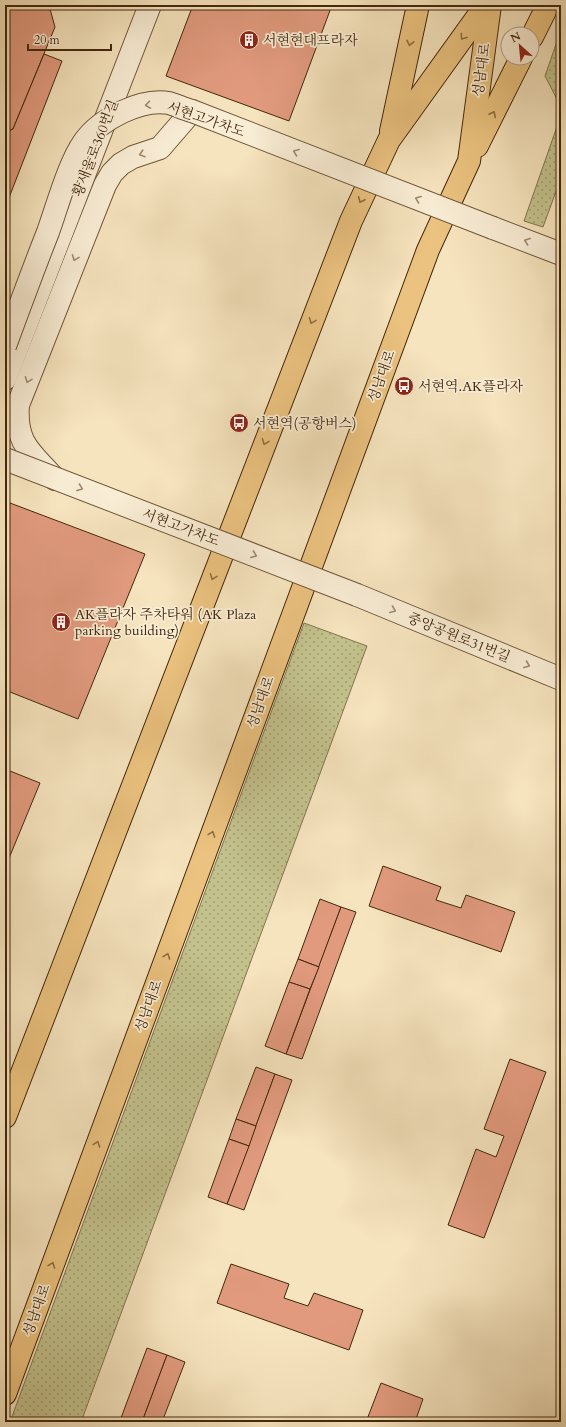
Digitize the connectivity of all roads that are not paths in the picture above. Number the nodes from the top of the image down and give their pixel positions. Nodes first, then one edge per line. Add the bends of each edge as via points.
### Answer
1 (150, 5) edge
2 (418, 5) edge
3 (486, 5) edge
4 (490, 5) edge
5 (548, 5) edge
6 (537, 26) edge
7 (517, 66) edge
8 (192, 111) junction
9 (389, 140) junction
10 (469, 161) junction
11 (561, 254) edge
12 (5, 346) edge
13 (5, 379) edge
14 (5, 459) edge
15 (55, 479) junction
16 (357, 595) joint
17 (561, 678) edge
18 (5, 1117) edge
19 (5, 1394) edge

1 - 13 street, 황새울로360번길
2 -> 9 main road
3 -> 9 main road, 성남대로
4 - 10 main road, 성남대로
5 - 6 main road
10 -> 7 main road
11 -> 8 street, 서현고가차도, bridge
8 -> 12 street, 서현고가차도, bridge via 168,103 145,104 106,120 84,142 69,175
8 -> 15 street, bridge via 160,148 133,156 121,164 105,184 18,405 20,437
9 -> 18 main road, 성남대로 via 336,258
19 -> 10 main road, 성남대로 via 428,250
14 - 15 street, 서현고가차도, bridge
15 -> 16 street, 서현고가차도, bridge
16 -> 17 street, 중앙공원로31번길

